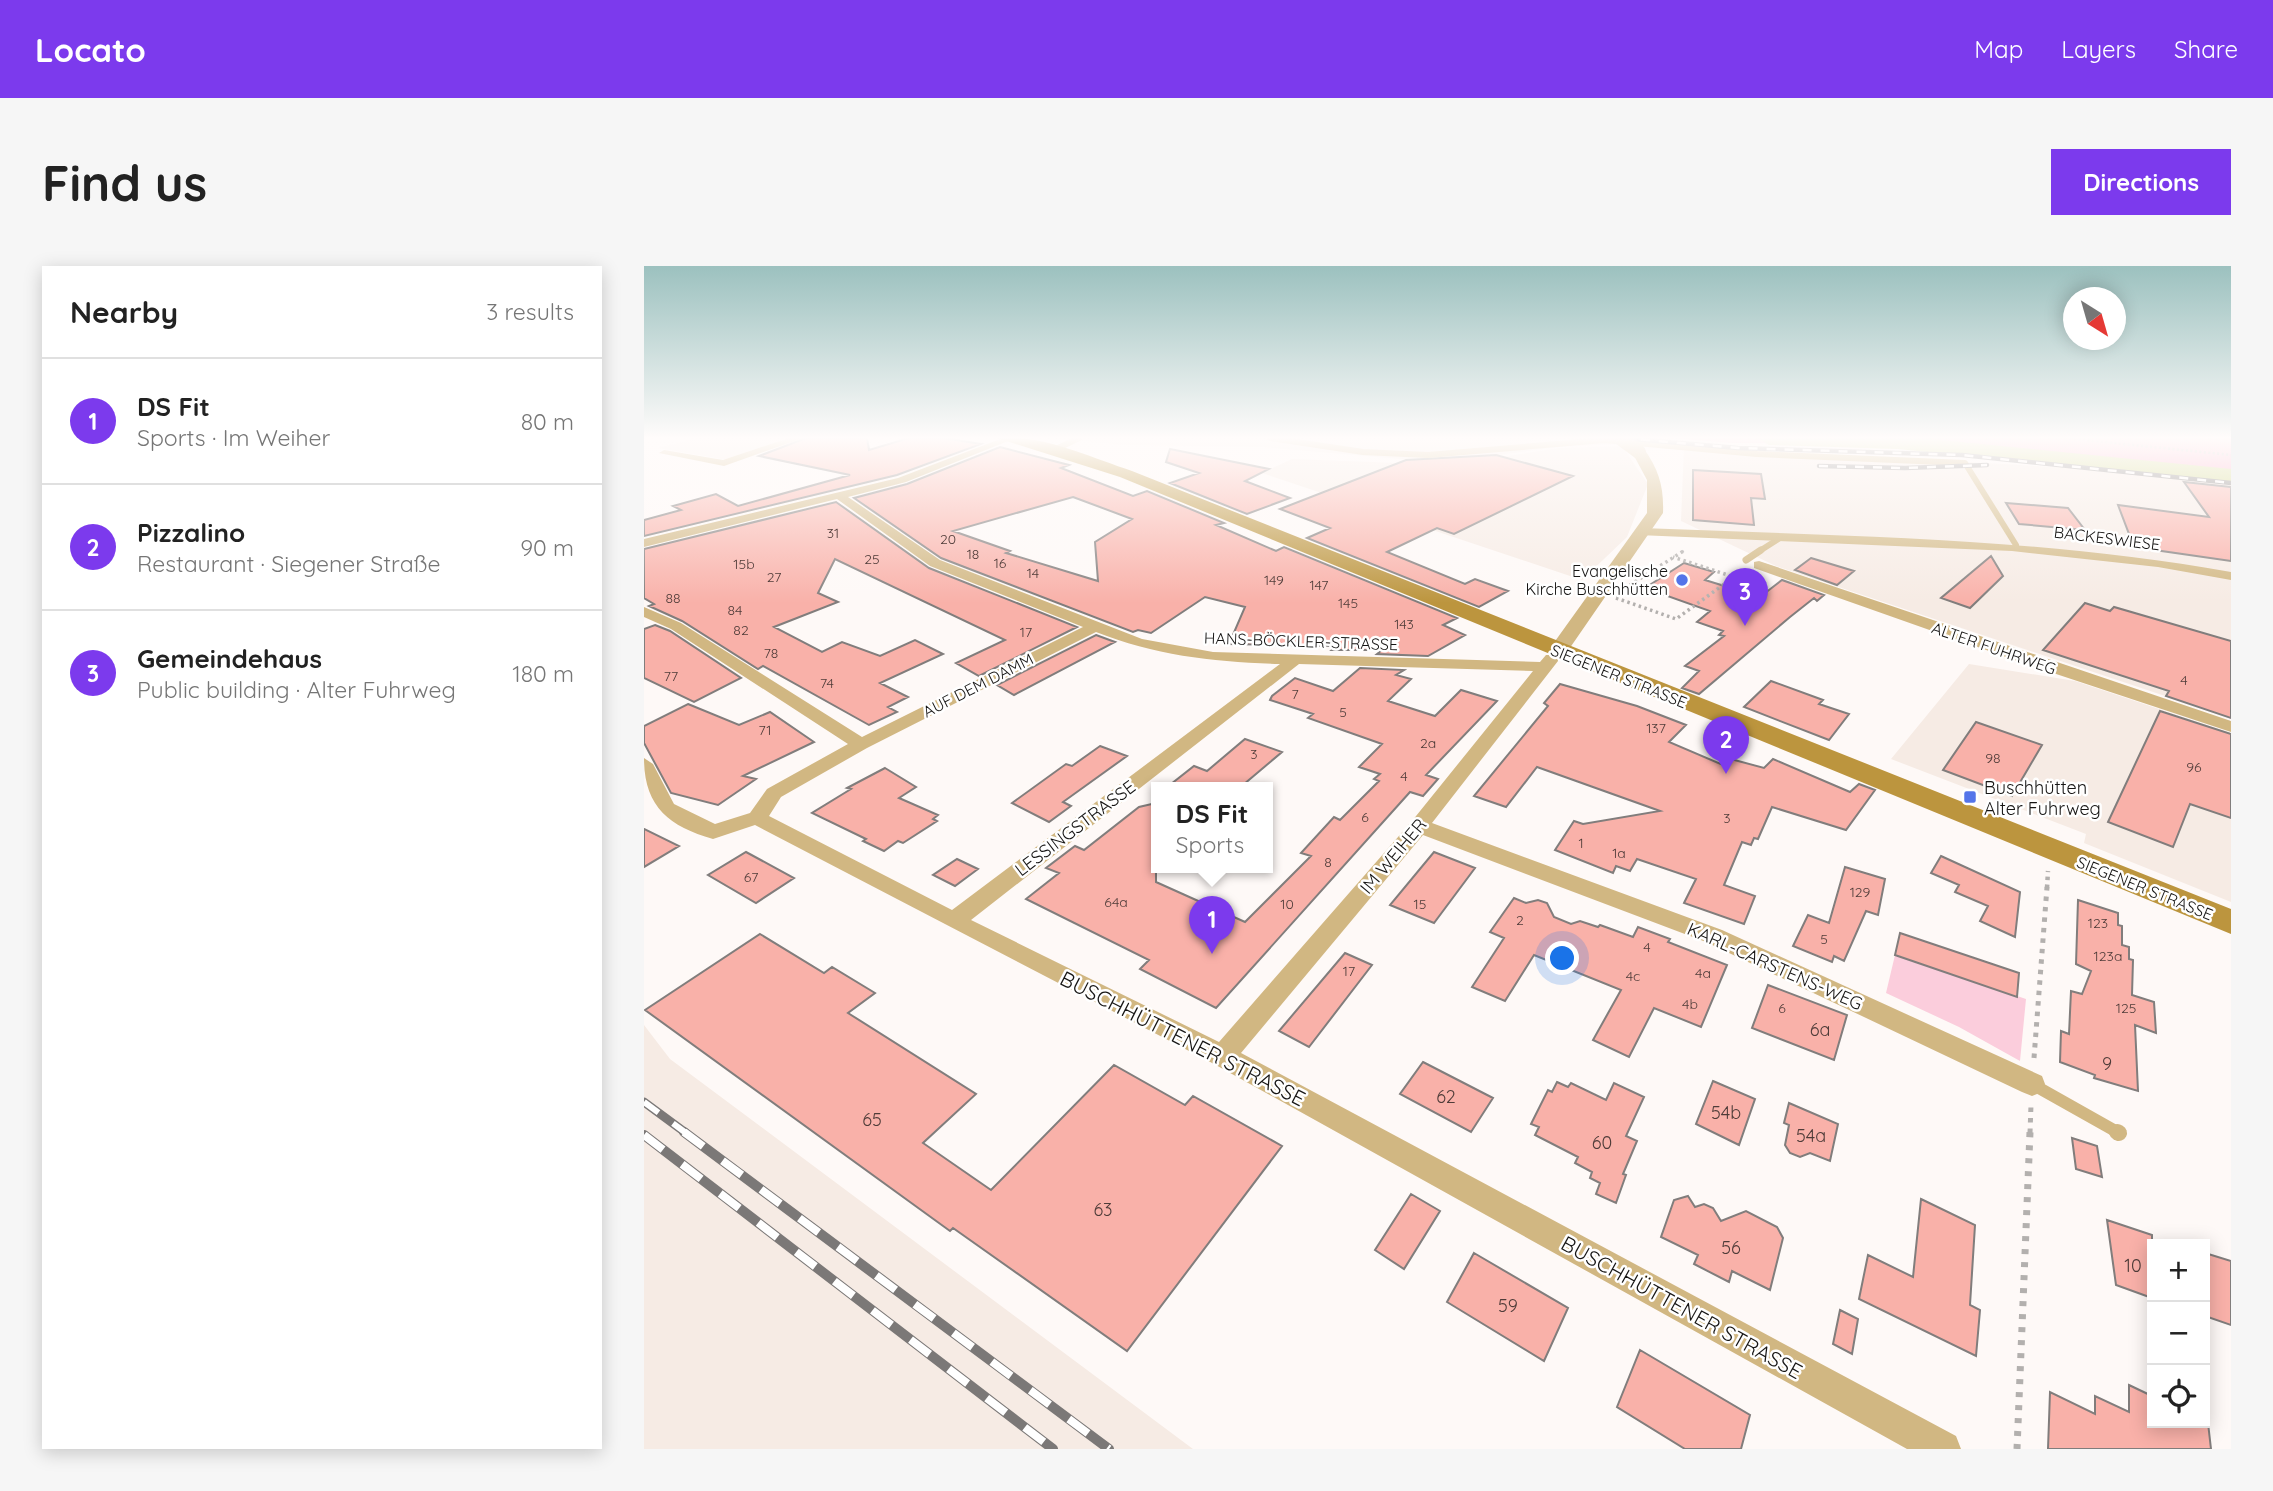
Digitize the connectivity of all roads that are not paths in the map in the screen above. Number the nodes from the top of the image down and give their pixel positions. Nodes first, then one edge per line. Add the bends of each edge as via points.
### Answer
1 (851, 493) edge
2 (1170, 493) edge
3 (1658, 493) edge
4 (1984, 493) edge
5 (840, 496) junction
6 (1642, 532) junction
7 (1780, 538) junction
8 (644, 543) edge
9 (2016, 545) junction
10 (1752, 563) joint
11 (2231, 576) edge
12 (644, 611) edge
13 (1094, 627) junction
14 (1296, 659) junction
15 (1551, 659) junction
16 (2231, 726) edge
17 (861, 744) junction
18 (644, 764) edge
19 (757, 818) junction
20 (1419, 826) junction
21 (954, 921) junction
22 (2231, 922) edge
23 (1223, 1056) junction
24 (2032, 1084) joint
25 (2119, 1133) dead end
26 (1943, 1449) edge

1 - 5 street
2 - 15 main road, SIEGENER STRASSE
3 - 6 street, bridge via 1655,513
4 - 9 lane
5 - 8 street
5 - 13 street, HANS-BÖCKLER-STRASSE via 935,563
6 - 7 street, BACKESWIESE
6 - 15 street
7 - 9 street, BACKESWIESE
7 - 10 lane
9 - 11 street, BACKESWIESE via 2159,561
10 - 16 street, ALTER FUHRWEG
12 - 17 street via 676,626
13 - 14 street, HANS-BÖCKLER-STRASSE via 1138,643 1213,657
13 - 17 street, AUF DEM DAMM
14 - 15 street, HANS-BÖCKLER-STRASSE
14 - 21 street, LESSINGSTRASSE
15 - 20 street, IM WEIHER
15 - 22 main road, SIEGENER STRASSE
17 - 19 street via 774,793
18 - 19 street via 666,808 713,832
19 - 21 street, BUSCHHÜTTENER STRASSE
20 - 23 street, IM WEIHER
20 - 24 street, KARL-CARSTENS-WEG via 1714,936
21 - 23 street, BUSCHHÜTTENER STRASSE
23 - 26 street, BUSCHHÜTTENER STRASSE
24 - 25 lane, KARL-CARSTENS-WEG

